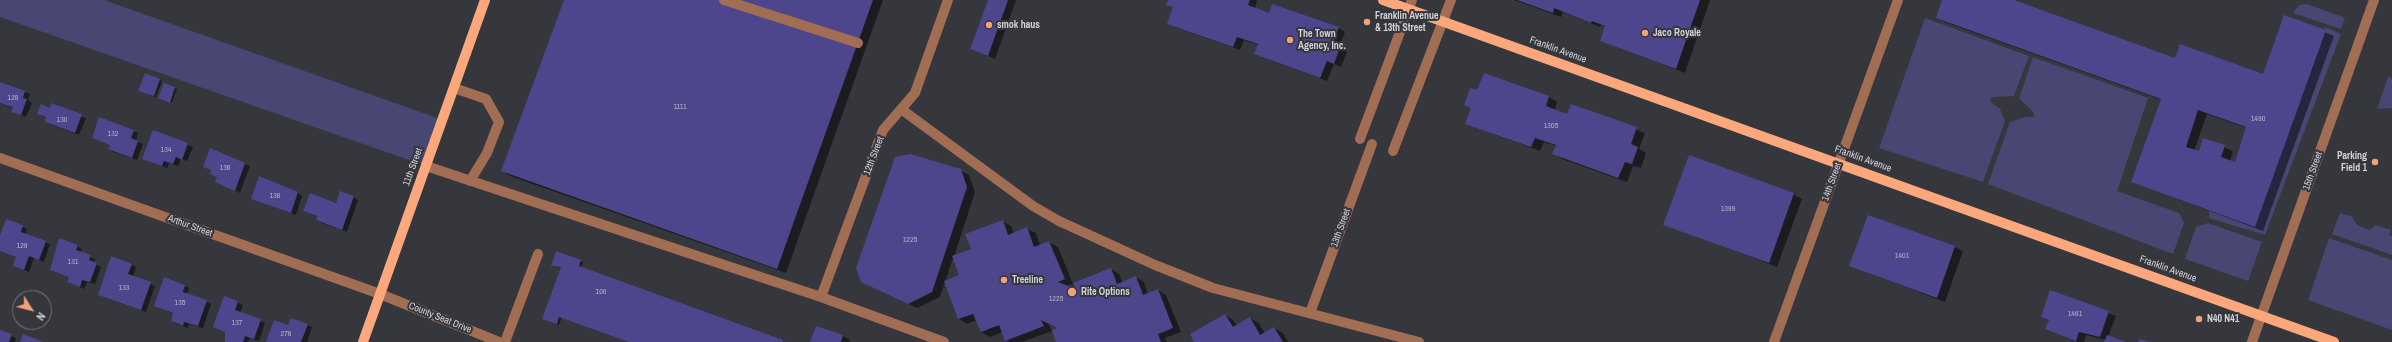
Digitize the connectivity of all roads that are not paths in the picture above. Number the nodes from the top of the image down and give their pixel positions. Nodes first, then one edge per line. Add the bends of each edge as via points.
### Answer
1 (485, 0) edge
2 (724, 0) edge
3 (948, 0) edge
4 (1382, 0) edge
5 (1451, 0) edge
6 (1898, 0) edge
7 (2374, 0) edge
8 (1410, 4) edge
9 (1443, 21) junction
10 (858, 43) dead end
11 (454, 88) junction
12 (901, 109) junction
13 (1360, 139) dead end
14 (1372, 144) dead end
15 (1394, 151) dead end
16 (0, 158) edge
17 (1839, 163) junction
18 (426, 166) junction
19 (470, 181) junction
20 (538, 254) dead end
21 (380, 294) junction
22 (821, 297) junction
23 (1310, 313) junction
24 (2262, 316) junction
25 (363, 342) edge
26 (499, 342) edge
27 (505, 342) edge
28 (944, 342) edge
29 (1419, 342) edge
30 (1774, 342) edge
31 (2252, 342) edge
32 (2334, 342) edge

1 - 11 main road, 11th Street
2 - 10 street
3 - 12 street, 12th Street via 915,93
4 - 8 main road, Franklin Avenue
5 - 9 street
6 - 17 street, 14th Street
7 - 24 street, 15th Street
8 - 9 main road, Franklin Avenue
8 - 13 street
9 - 15 street
9 - 17 main road, Franklin Avenue
11 - 18 main road, 11th Street
11 - 19 street via 486,99 499,122 487,153
12 - 22 street, 12th Street via 883,130
12 - 23 street via 1033,206 1059,222 1213,288
14 - 23 street, 13th Street
16 - 21 street, Arthur Street
17 - 24 main road, Franklin Avenue
17 - 30 street, 14th Street
18 - 19 street
18 - 21 main road, 11th Street
19 - 22 street
20 - 27 street
21 - 25 main road, 11th Street
21 - 26 street, County Seat Drive
22 - 28 street
23 - 29 street
24 - 31 street, 15th Street
24 - 32 main road, Franklin Avenue

